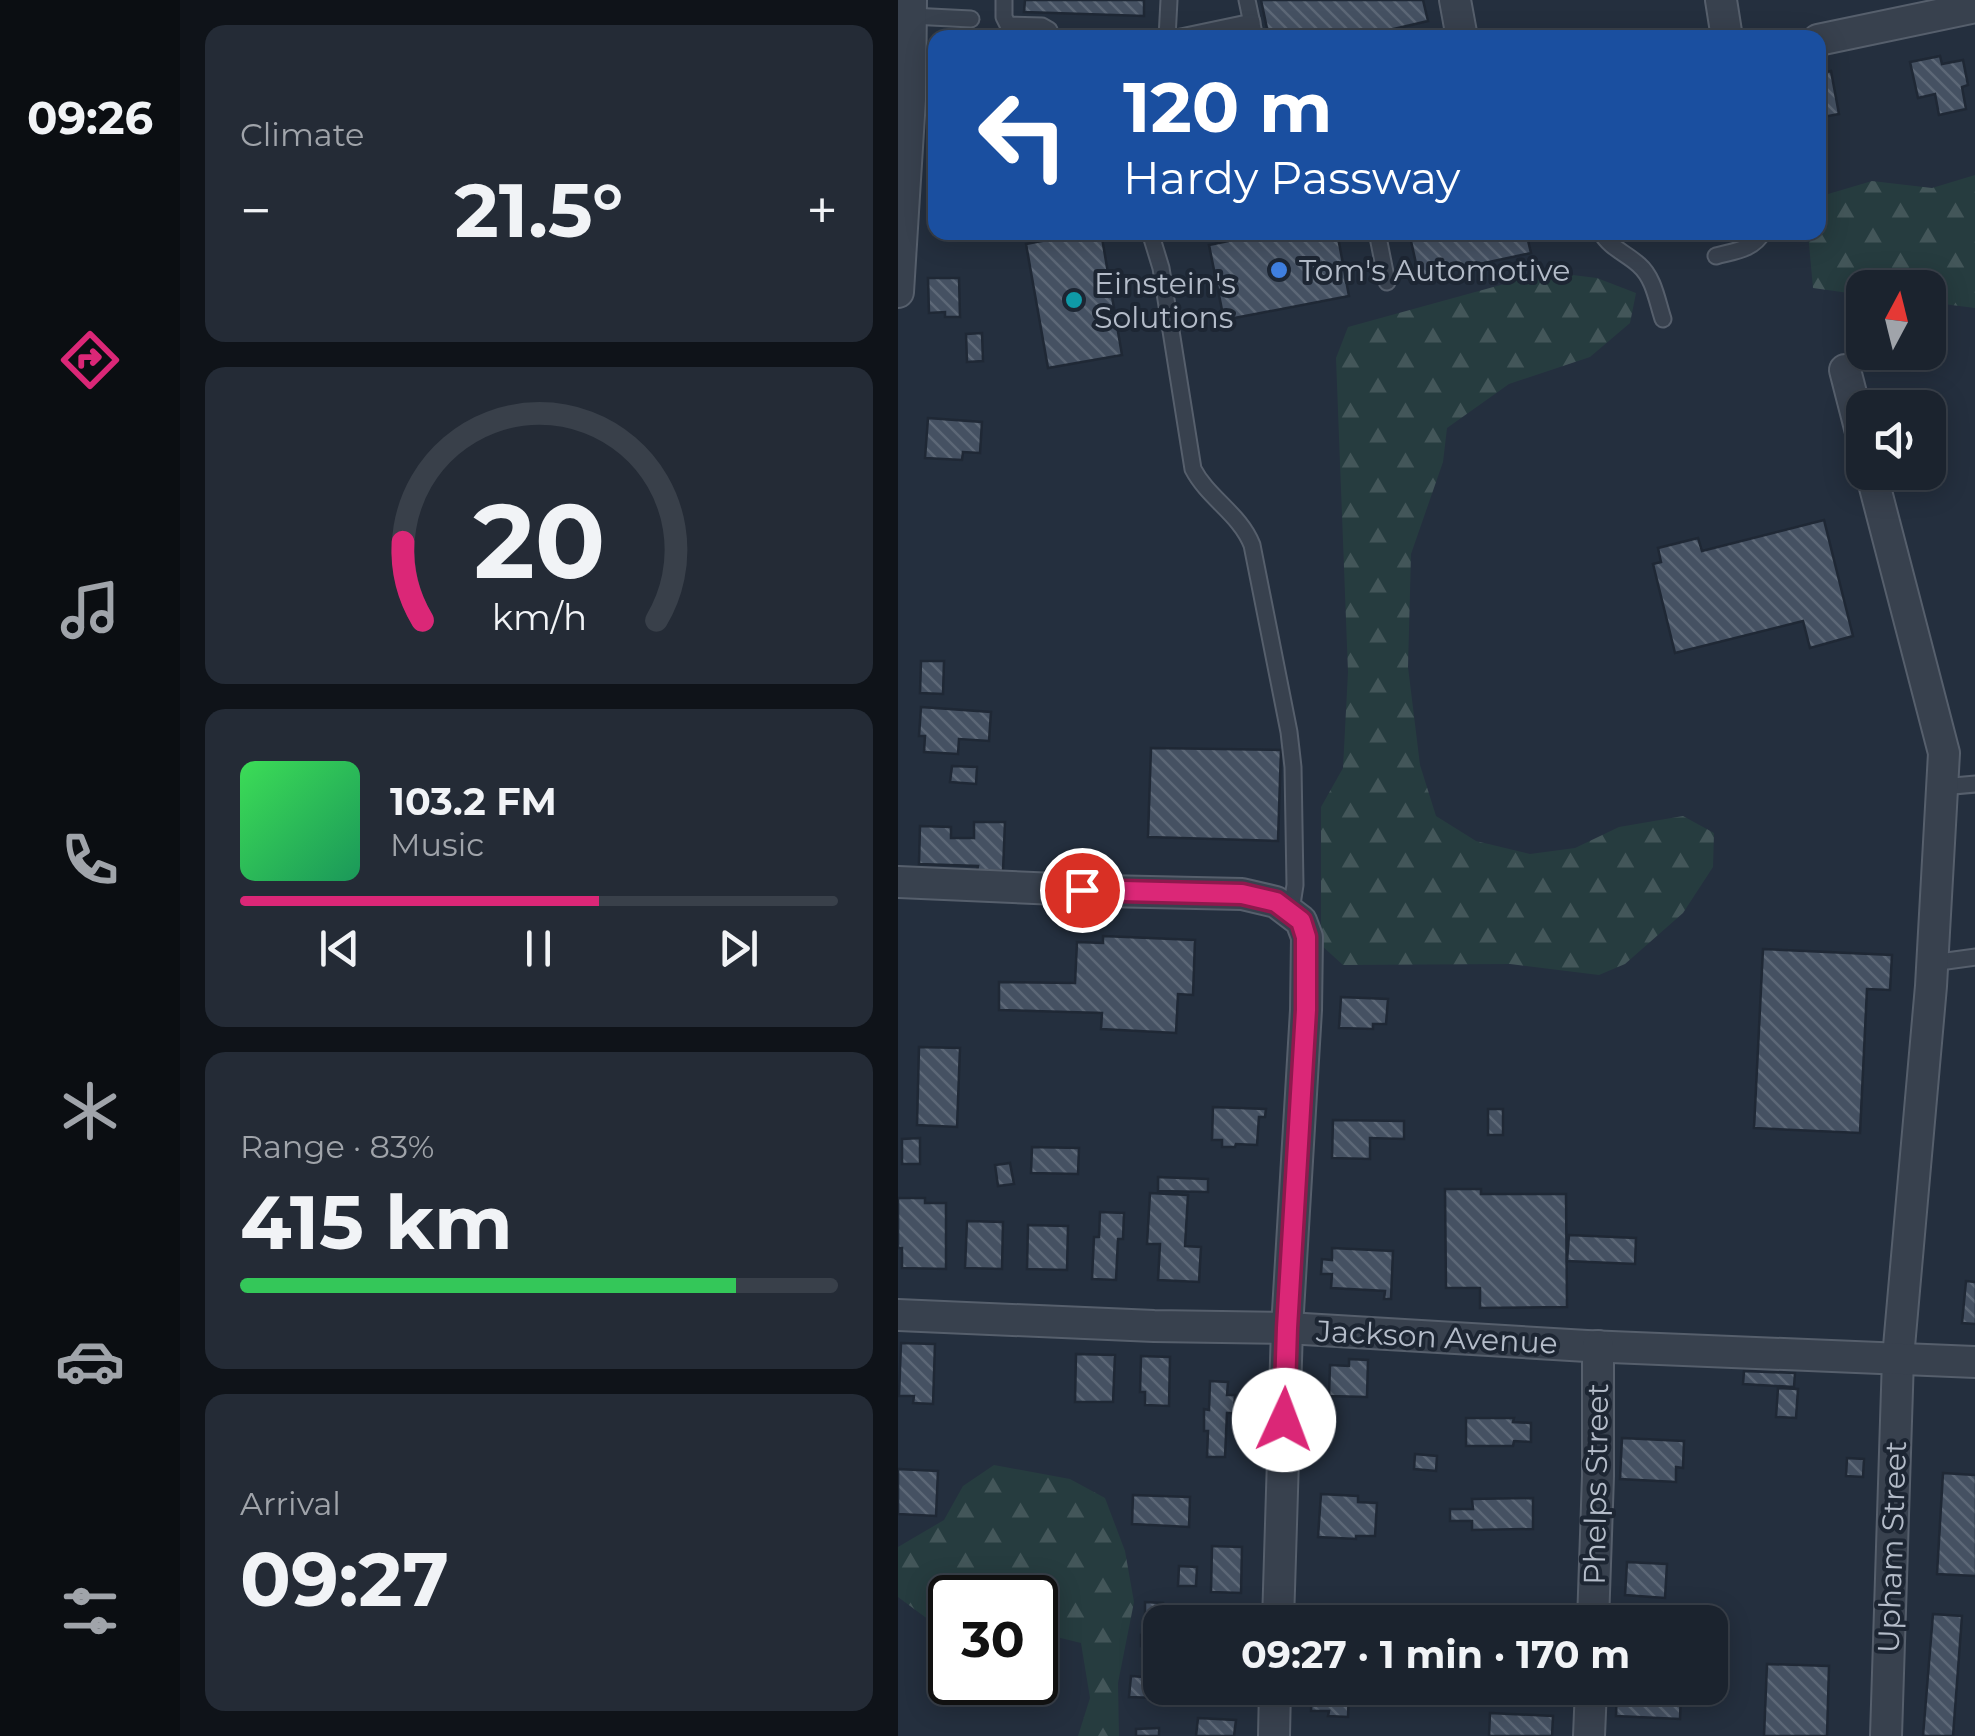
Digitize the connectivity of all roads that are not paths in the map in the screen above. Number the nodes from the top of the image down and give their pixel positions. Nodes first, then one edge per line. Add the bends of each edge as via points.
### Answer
1 (1004, 0) edge
2 (1169, 0) edge
3 (1247, 0) edge
4 (1455, 0) edge
5 (1721, 0) edge
6 (1976, 7) edge
7 (911, 8) edge
8 (971, 19) dead end
9 (1049, 30) edge
10 (1167, 30) edge
11 (1253, 30) edge
12 (1461, 30) edge
13 (1727, 30) edge
14 (1826, 38) edge
15 (902, 162) edge
16 (1152, 240) edge
17 (1379, 240) edge
18 (1607, 240) edge
19 (1759, 240) edge
20 (1716, 256) dead end
21 (1387, 282) dead end
22 (898, 292) edge
23 (1663, 319) dead end
24 (1845, 370) dead end
25 (1850, 390) edge
26 (1876, 490) edge
27 (1976, 784) edge
28 (1942, 787) junction
29 (898, 882) edge
30 (1291, 911) junction
31 (1976, 958) edge
32 (1932, 963) junction
33 (898, 1315) edge
34 (1287, 1328) junction
35 (1598, 1346) junction
36 (1898, 1358) junction
37 (1976, 1362) edge
38 (1279, 1605) edge
39 (1594, 1605) edge
40 (1275, 1705) edge
41 (1590, 1705) edge
42 (1274, 1736) edge
43 (1589, 1736) edge
44 (1886, 1736) edge

1 - 9 lane via 1008,24
2 - 10 lane
3 - 11 lane
4 - 12 street
5 - 13 street
6 - 14 street
7 - 8 lane
7 - 15 street
15 - 22 street
16 - 30 lane via 1192,469 1243,526 1252,546 1293,767
17 - 21 lane
18 - 23 lane via 1647,274
19 - 20 lane
24 - 25 street
26 - 28 street, Upham Street via 1944,753
27 - 28 lane
28 - 32 street, Upham Street
29 - 30 street via 1226,892
30 - 34 street via 1306,937 1306,1010
31 - 32 lane
32 - 36 street, Upham Street
33 - 34 street, Jackson Avenue
34 - 35 street, Jackson Avenue
34 - 38 street
35 - 36 street, Jackson Avenue
35 - 39 street, Phelps Street
36 - 37 street, Jackson Avenue
36 - 44 street, Upham Street
40 - 42 street
41 - 43 street

